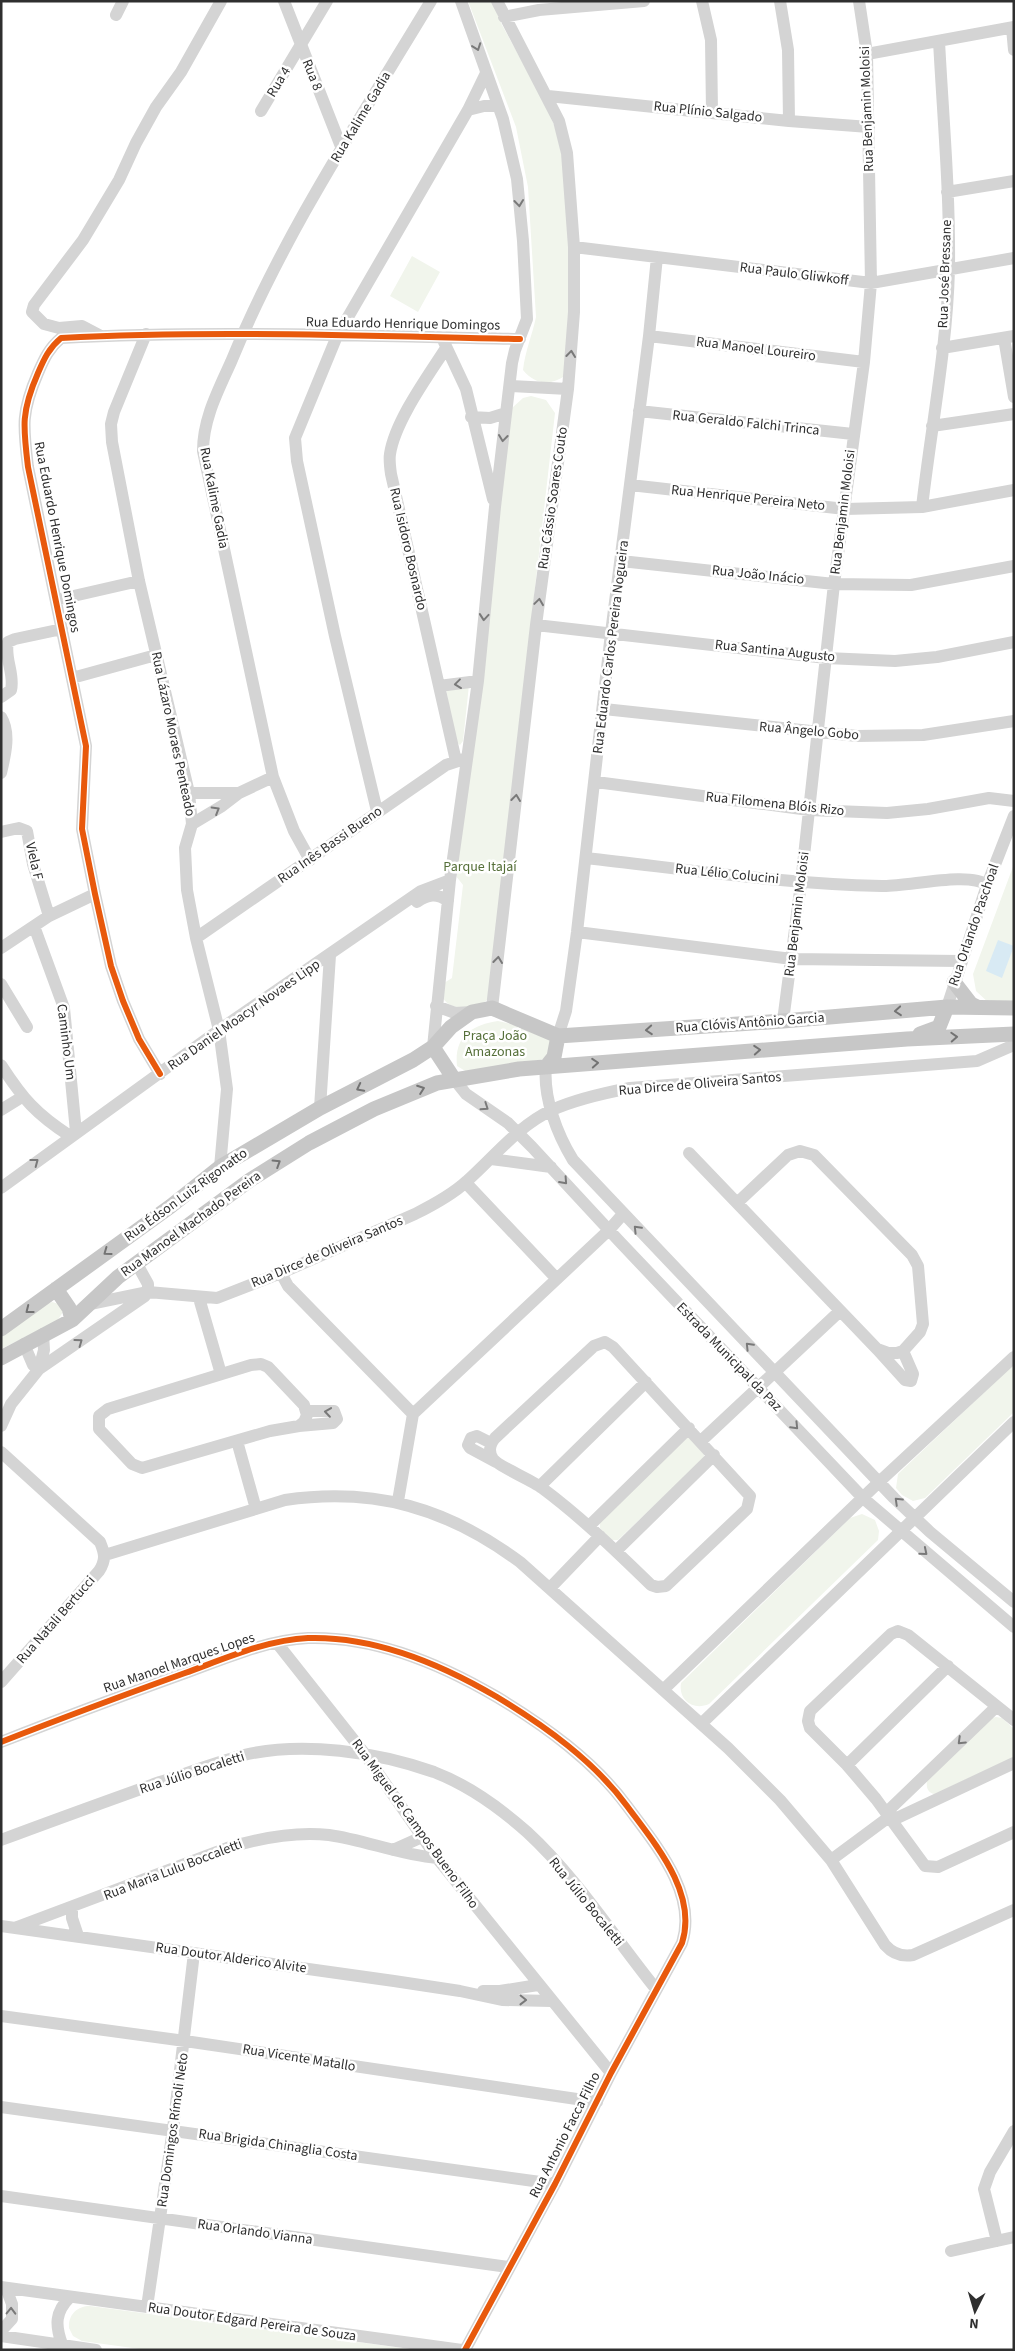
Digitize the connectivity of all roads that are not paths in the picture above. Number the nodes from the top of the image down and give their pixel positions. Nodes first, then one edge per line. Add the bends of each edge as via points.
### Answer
1 (123, 1) edge
2 (221, 1) edge
3 (284, 1) edge
4 (327, 1) edge
5 (431, 1) edge
6 (461, 1) edge
7 (497, 1) edge
8 (644, 1) edge
9 (702, 1) edge
10 (780, 1) edge
11 (859, 1) edge
12 (578, 4) edge
13 (116, 15) dead end
14 (504, 16) junction
15 (1013, 28) edge
16 (939, 41) junction
17 (301, 47) junction
18 (1014, 50) edge
19 (867, 54) junction
20 (486, 73) junction
21 (548, 96) junction
22 (498, 106) junction
23 (468, 110) junction
24 (261, 112) dead end
25 (712, 112) junction
26 (789, 121) junction
27 (869, 127) junction
28 (342, 148) junction
29 (1014, 181) edge
30 (947, 192) junction
31 (574, 247) junction
32 (657, 257) junction
33 (1014, 258) edge
34 (948, 269) junction
35 (871, 283) junction
36 (242, 333) junction
37 (146, 334) junction
38 (101, 336) junction
39 (337, 336) junction
40 (649, 336) junction
41 (1009, 337) edge
42 (520, 338) junction
43 (444, 343) junction
44 (942, 348) junction
45 (864, 362) junction
46 (511, 386) junction
47 (568, 389) junction
48 (1014, 397) edge
49 (639, 411) junction
50 (506, 413) junction
51 (1014, 414) edge
52 (472, 417) junction
53 (932, 426) junction
54 (853, 434) junction
55 (630, 486) junction
56 (1014, 490) edge
57 (495, 507) junction
58 (922, 507) junction
59 (845, 509) junction
60 (621, 560) junction
61 (1014, 566) edge
62 (138, 581) junction
63 (834, 584) junction
64 (56, 600) junction
65 (536, 625) junction
66 (62, 629) junction
67 (611, 633) junction
68 (1014, 642) edge
69 (156, 656) junction
70 (826, 658) junction
71 (72, 678) junction
72 (478, 681) junction
73 (439, 686) junction
74 (1, 697) edge
75 (604, 710) junction
76 (1, 718) edge
77 (1014, 721) edge
78 (818, 733) junction
79 (462, 760) junction
80 (1, 773) edge
81 (273, 777) junction
82 (596, 782) junction
83 (188, 793) junction
84 (239, 793) junction
85 (1014, 800) edge
86 (809, 810) junction
87 (377, 811) junction
88 (1014, 816) edge
89 (192, 824) junction
90 (1, 832) edge
91 (586, 858) junction
92 (310, 860) junction
93 (450, 880) junction
94 (801, 882) junction
95 (987, 884) junction
96 (95, 894) junction
97 (448, 901) junction
98 (390, 913) junction
99 (49, 916) junction
100 (34, 926) junction
101 (578, 932) junction
102 (196, 938) junction
103 (1, 948) edge
104 (330, 955) junction
105 (792, 960) junction
106 (960, 961) junction
107 (954, 982) junction
108 (1, 984) edge
109 (436, 1006) junction
110 (947, 1006) junction
111 (492, 1008) junction
112 (977, 1008) junction
113 (1014, 1008) edge
114 (472, 1012) junction
115 (783, 1021) junction
116 (27, 1027) dead end
117 (219, 1030) junction
118 (1014, 1034) edge
119 (558, 1036) junction
120 (907, 1039) junction
121 (1014, 1046) edge
122 (433, 1047) junction
123 (1, 1065) edge
124 (546, 1067) junction
125 (160, 1074) junction
126 (454, 1079) junction
127 (22, 1097) junction
128 (325, 1100) junction
129 (1, 1110) edge
130 (552, 1110) junction
131 (518, 1133) junction
132 (73, 1134) junction
133 (223, 1140) junction
134 (689, 1153) dead end
135 (234, 1158) junction
136 (491, 1159) junction
137 (220, 1167) junction
138 (551, 1167) junction
139 (466, 1183) junction
140 (1, 1188) edge
141 (737, 1203) junction
142 (623, 1214) junction
143 (609, 1230) junction
144 (137, 1264) junction
145 (281, 1273) junction
146 (557, 1279) junction
147 (56, 1289) junction
148 (148, 1292) junction
149 (199, 1298) junction
150 (90, 1304) junction
151 (840, 1310) junction
152 (72, 1320) junction
153 (1, 1329) edge
154 (43, 1334) junction
155 (24, 1344) junction
156 (877, 1349) junction
157 (903, 1350) junction
158 (1014, 1357) edge
159 (1, 1358) edge
160 (39, 1369) junction
161 (774, 1372) junction
162 (221, 1374) junction
163 (646, 1382) junction
164 (758, 1387) junction
165 (307, 1411) junction
166 (413, 1414) junction
167 (1014, 1422) edge
168 (1, 1426) edge
169 (299, 1426) junction
170 (689, 1428) junction
171 (238, 1441) junction
172 (701, 1441) junction
173 (491, 1443) junction
174 (2, 1454) edge
175 (714, 1455) junction
176 (496, 1462) junction
177 (878, 1482) junction
178 (540, 1486) junction
179 (863, 1498) junction
180 (398, 1501) junction
181 (256, 1509) junction
182 (914, 1516) junction
183 (589, 1526) junction
184 (899, 1531) junction
185 (600, 1536) junction
186 (616, 1551) junction
187 (105, 1555) junction
188 (550, 1588) junction
189 (1014, 1602) edge
190 (1014, 1627) edge
191 (277, 1643) junction
192 (948, 1666) junction
193 (1, 1682) edge
194 (663, 1690) junction
195 (996, 1707) junction
196 (1014, 1720) edge
197 (701, 1724) junction
198 (1, 1742) edge
199 (364, 1753) junction
200 (1014, 1762) edge
201 (400, 1763) junction
202 (847, 1765) junction
203 (919, 1781) junction
204 (386, 1784) junction
205 (933, 1800) junction
206 (889, 1817) junction
207 (1014, 1832) edge
208 (422, 1836) junction
209 (1, 1840) edge
210 (393, 1850) junction
211 (437, 1858) junction
212 (831, 1860) junction
213 (72, 1908) junction
214 (1014, 1910) edge
215 (8, 1927) edge
216 (686, 1931) joint
217 (78, 1936) junction
218 (194, 1953) junction
219 (538, 1984) junction
220 (656, 1989) junction
221 (460, 1991) junction
222 (551, 2001) junction
223 (1, 2016) edge
224 (185, 2041) junction
225 (611, 2073) junction
226 (597, 2102) junction
227 (1, 2107) edge
228 (173, 2130) junction
229 (1012, 2137) edge
230 (555, 2184) junction
231 (1, 2196) edge
232 (161, 2218) junction
233 (1014, 2237) edge
234 (997, 2240) junction
235 (950, 2251) dead end
236 (508, 2267) junction
237 (4, 2288) edge
238 (70, 2297) junction
239 (146, 2307) junction
240 (1, 2330) edge
241 (1, 2336) edge
242 (62, 2344) junction
243 (96, 2350) edge
244 (464, 2350) edge

1 - 13 street
2 - 38 street via 181,72 156,107 120,180 60,274 34,305 32,312 44,324 58,328 82,326
3 - 17 street, Rua 8
4 - 17 street, Rua 4
5 - 28 street, Rua Kalime Gadia
6 -> 20 street
7 - 14 street, Rua Cássio Soares Couto
8 - 12 street
9 - 25 street via 711,40
10 - 26 street via 788,50
11 - 19 street, Rua Benjamin Moloisi
12 - 14 street
14 - 21 street, Rua Cássio Soares Couto
15 - 16 street
15 - 18 street
16 - 19 street
16 - 30 street, Rua José Bressane
17 - 24 street, Rua 4
17 - 28 street, Rua 8
19 - 27 street, Rua Benjamin Moloisi
20 - 22 street
20 - 23 street
21 - 25 street, Rua Plínio Salgado
21 - 31 street, Rua Cássio Soares Couto via 559,121 567,153
22 - 23 street
22 -> 42 street via 517,179 523,241 527,319
23 - 39 street
25 - 26 street, Rua Plínio Salgado
26 - 27 street, Rua Plínio Salgado
27 - 35 street, Rua Benjamin Moloisi
28 - 36 street, Rua Kalime Gadia via 274,267
29 - 30 street
30 - 34 street, Rua José Bressane
31 - 32 street, Rua Paulo Gliwkoff
47 -> 31 street, Rua Cássio Soares Couto via 573,342
32 - 35 street, Rua Paulo Gliwkoff
32 - 40 street, Rua Eduardo Carlos Pereira Nogueira
33 - 34 street, Rua Paulo Gliwkoff
34 - 35 street, Rua Paulo Gliwkoff
34 - 44 street, Rua José Bressane
35 - 45 street, Rua Benjamin Moloisi
36 - 37 street, Rua Eduardo Henrique Domingos
36 - 39 street, Rua Eduardo Henrique Domingos
36 - 81 street, Rua Kalime Gadia via 204,426 203,451
37 - 38 street, Rua Eduardo Henrique Domingos
37 - 62 street, Rua Lázaro Moraes Penteado via 111,424
38 - 64 street, Rua Eduardo Henrique Domingos via 61,338 52,346 27,398 24,431 28,467
39 - 43 street, Rua Eduardo Henrique Domingos
39 - 87 street via 295,438 295,449
40 - 45 street, Rua Manoel Loureiro
40 - 49 street, Rua Eduardo Carlos Pereira Nogueira
41 - 44 street
41 - 48 street
42 - 43 street, Rua Eduardo Henrique Domingos
42 - 46 street via 514,350
43 - 52 street via 466,389
43 - 73 street, Rua Isidoro Bosnardo via 416,393 389,456
44 - 53 street, Rua José Bressane
45 - 54 street, Rua Benjamin Moloisi
46 - 47 street
46 - 50 street
65 -> 47 street, Rua Cássio Soares Couto
49 - 54 street, Rua Geraldo Falchi Trinca
49 - 55 street, Rua Eduardo Carlos Pereira Nogueira
50 - 52 street via 490,418
50 -> 57 street
51 - 53 street
52 - 57 street
53 - 58 street, Rua José Bressane
54 - 59 street, Rua Benjamin Moloisi
55 - 59 street, Rua Henrique Pereira Neto
55 - 60 street, Rua Eduardo Carlos Pereira Nogueira
56 - 58 street, Rua Henrique Pereira Neto
57 -> 72 street
58 - 59 street, Rua Henrique Pereira Neto
59 - 63 street, Rua Benjamin Moloisi
60 - 63 street, Rua João Inácio
60 - 67 street, Rua Eduardo Carlos Pereira Nogueira
61 - 63 street, Rua João Inácio via 911,585
62 - 64 street
62 - 69 street, Rua Lázaro Moraes Penteado
63 - 70 street, Rua Benjamin Moloisi
64 - 66 street, Rua Eduardo Henrique Domingos
65 - 67 street, Rua Santina Augusto
111 -> 65 street, Rua Cássio Soares Couto
66 - 71 street, Rua Eduardo Henrique Domingos
66 - 74 street via 8,642 12,684 8,694
67 - 70 street, Rua Santina Augusto
67 - 75 street, Rua Eduardo Carlos Pereira Nogueira
68 - 70 street, Rua Santina Augusto via 914,660
69 - 71 street
69 - 83 street, Rua Lázaro Moraes Penteado
70 - 78 street, Rua Benjamin Moloisi
71 - 96 street, Rua Eduardo Henrique Domingos via 86,746 82,829
72 -> 73 street
72 - 79 street
73 - 79 street, Rua Isidoro Bosnardo
75 - 78 street, Rua Ângelo Gobo
75 - 82 street, Rua Eduardo Carlos Pereira Nogueira
76 - 80 street via 6,739
77 - 78 street, Rua Ângelo Gobo via 898,736
78 - 86 street, Rua Benjamin Moloisi
79 - 87 street, Rua Inês Bassi Bueno via 446,765
79 - 93 street
81 - 84 street
81 - 92 street, Rua Kalime Gadia via 294,831
82 - 86 street, Rua Filomena Blóis Rizo
82 - 91 street, Rua Eduardo Carlos Pereira Nogueira
83 - 84 street
83 - 89 street, Rua Lázaro Moraes Penteado
89 -> 84 street
85 - 86 street, Rua Filomena Blóis Rizo via 989,798 886,813
86 - 94 street, Rua Benjamin Moloisi
87 - 92 street, Rua Inês Bassi Bueno
88 - 95 street, Rua Orlando Paschoal
89 - 102 street, Rua Lázaro Moraes Penteado via 184,848 184,860
90 - 99 street, Viela F via 19,828 27,831
91 - 94 street, Rua Lélio Colucini
91 - 101 street, Rua Eduardo Carlos Pereira Nogueira
92 - 102 street, Rua Inês Bassi Bueno
93 - 97 street
93 - 98 street, Rua Daniel Moacyr Novaes Lipp via 428,887
94 - 95 street, Rua Lélio Colucini via 885,887 973,878
94 - 105 street, Rua Benjamin Moloisi
95 - 106 street, Rua Orlando Paschoal
96 - 99 street
96 - 125 street, Rua Eduardo Henrique Domingos via 111,966 123,1001
97 - 98 street, Rua Daniel Moacyr Novaes Lipp via 434,895 427,896 410,907
97 - 109 street
98 - 104 street, Rua Daniel Moacyr Novaes Lipp
99 - 100 street
100 - 103 street
100 - 132 street, Caminho Um via 64,1008
101 - 105 street
101 - 119 street, Rua Eduardo Carlos Pereira Nogueira via 566,1011
102 - 117 street, Rua Lázaro Moraes Penteado
104 - 117 street, Rua Daniel Moacyr Novaes Lipp
104 - 128 street
105 - 106 street
105 - 115 street, Rua Benjamin Moloisi
106 - 107 street, Rua Orlando Paschoal
107 - 110 street, Rua Orlando Paschoal
107 - 112 main road
108 - 116 street
109 - 114 street via 455,1013
109 - 122 street
110 - 112 main road, Rua Clóvis Antônio Garcia
110 -> 115 main road, Rua Clóvis Antônio Garcia
110 - 120 main road via 939,1027
111 - 114 main road
111 - 119 main road, Rua Clóvis Antônio Garcia
112 - 113 main road, Rua Clóvis Antônio Garcia
114 - 122 main road, Rua Édson Luiz Rigonatto via 451,1027
115 -> 119 main road, Rua Clóvis Antônio Garcia
117 - 125 street, Rua Daniel Moacyr Novaes Lipp
117 - 133 street, Rua Lázaro Moraes Penteado via 227,1089
120 -> 118 main road, Rua Clóvis Antônio Garcia
119 - 124 main road via 554,1057
124 -> 120 main road, Rua Clóvis Antônio Garcia
121 - 130 street, Rua Dirce de Oliveira Santos via 977,1060 630,1088
122 - 126 main road
122 -> 128 main road, Rua Édson Luiz Rigonatto
123 - 127 street
124 - 126 main road, Rua Manoel Machado Pereira via 496,1071
124 - 130 street, Estrada Municipal da Paz via 546,1092
125 - 132 street, Rua Daniel Moacyr Novaes Lipp
126 -> 131 street, Estrada Municipal da Paz via 466,1094
144 -> 126 main road, Rua Manoel Machado Pereira via 232,1191 309,1143 400,1096
127 - 129 street
127 - 132 street via 37,1113
128 - 135 main road, Rua Édson Luiz Rigonatto
130 - 131 street, Rua Dirce de Oliveira Santos
130 - 142 street, Estrada Municipal da Paz via 573,1160
131 - 136 street, Rua Dirce de Oliveira Santos
131 - 138 street, Estrada Municipal da Paz
140 -> 132 street, Rua Daniel Moacyr Novaes Lipp
133 - 135 street
133 - 137 street, Rua Lázaro Moraes Penteado
134 - 141 street
135 - 137 main road, Rua Édson Luiz Rigonatto
136 - 138 street
136 - 139 street, Rua Dirce de Oliveira Santos
137 -> 147 main road, Rua Édson Luiz Rigonatto
138 -> 143 street, Estrada Municipal da Paz
139 - 145 street, Rua Dirce de Oliveira Santos via 416,1214
139 - 146 street
141 - 151 street
141 - 157 street via 788,1154 800,1151 814,1155 916,1261 923,1324 918,1336
142 - 143 street
161 -> 142 street, Estrada Municipal da Paz
143 - 146 street
143 - 164 street, Estrada Municipal da Paz
144 - 148 street via 148,1284
144 - 150 main road, Rua Manoel Machado Pereira
145 - 149 street, Rua Dirce de Oliveira Santos via 217,1298
145 - 166 street via 288,1286
146 - 166 street
147 - 152 main road via 69,1308
147 -> 153 main road, Rua Édson Luiz Rigonatto
148 - 149 street, Rua Dirce de Oliveira Santos
148 - 150 street, Rua Dirce de Oliveira Santos
160 -> 148 street
149 - 162 street
150 - 152 main road, Rua Manoel Machado Pereira
151 - 156 street
151 - 161 street
152 - 154 main road, Rua Manoel Machado Pereira
154 - 155 main road, Rua Manoel Machado Pereira
154 - 160 street via 44,1350
155 - 159 main road, Rua Manoel Machado Pereira
155 - 160 street via 33,1365
156 - 157 street via 893,1354
156 - 157 street via 909,1382 913,1374
158 - 177 street
160 - 168 street via 11,1404
161 - 164 street
161 - 177 street, Estrada Municipal da Paz
162 - 165 street via 254,1364 264,1366
162 - 171 street via 108,1409 100,1416 99,1429 138,1467
163 - 170 street
163 - 173 street via 611,1345 605,1342 596,1344
163 - 178 street
164 - 172 street
164 -> 179 street, Estrada Municipal da Paz
165 - 169 street via 306,1419
169 -> 165 street via 333,1423 337,1419 334,1411
166 - 180 street
167 - 182 street
169 - 171 street
170 - 172 street
170 - 183 street
171 - 181 street
172 - 175 street
173 - 176 street via 491,1455
173 - 176 street via 477,1436 471,1438 468,1445
174 - 187 street via 100,1542
175 - 186 street
175 - 186 street via 749,1493 751,1500 747,1509 666,1586 651,1585
176 - 178 street
177 - 179 street
182 -> 177 street, Estrada Municipal da Paz
178 - 183 street
179 - 184 street, Estrada Municipal da Paz
179 - 194 street
180 - 181 street via 365,1496 317,1496 285,1500
180 - 188 street via 432,1512 484,1537
181 - 187 street
182 - 184 street
182 - 189 street, Estrada Municipal da Paz
183 - 185 street
184 -> 190 street, Estrada Municipal da Paz
184 - 197 street
185 - 186 street
185 - 188 street
187 - 193 street, Rua Natali Bertucci via 99,1571
188 - 194 street
191 - 198 street, Rua Manoel Marques Lopes via 232,1656
191 - 199 street, Rua Miguel de Campos Bueno Filho
191 - 216 street, Rua Manoel Marques Lopes via 334,1638 390,1650 460,1676 528,1716 577,1754 618,1794 662,1854 682,1898
192 - 195 street
192 - 202 street
192 - 202 street via 905,1632 895,1632 810,1711 810,1728
194 - 197 street
195 - 196 street
195 -> 203 street
197 - 212 street via 761,1780
199 - 201 street, Rua Júlio Bocaletti
199 - 204 street, Rua Miguel de Campos Bueno Filho
199 - 209 street, Rua Júlio Bocaletti via 296,1749 246,1755
200 - 205 street
201 - 204 street
201 - 220 street, Rua Júlio Bocaletti via 434,1772 469,1790 528,1833 577,1886
202 - 206 street
203 - 205 street via 923,1793
203 - 206 street via 891,1808
204 - 208 street, Rua Miguel de Campos Bueno Filho
205 - 206 street via 897,1818
206 - 207 street via 922,1863 934,1868
206 - 212 street
208 - 210 street
208 - 211 street, Rua Miguel de Campos Bueno Filho
210 - 211 street, Rua Maria Lulu Boccaletti
210 - 213 street, Rua Maria Lulu Boccaletti via 319,1834 252,1840
211 - 219 street, Rua Miguel de Campos Bueno Filho
212 - 214 street via 885,1945 898,1955 913,1955
213 - 215 street, Rua Maria Lulu Boccaletti
213 - 217 street
215 - 217 street, Rua Doutor Alderico Alvite
216 - 220 street, Rua Antonio Facca Filho
217 - 218 street, Rua Doutor Alderico Alvite
218 - 221 street, Rua Doutor Alderico Alvite
218 - 224 street, Rua Domingos Rímoli Neto
219 - 221 street, Rua Doutor Alderico Alvite via 500,1990
219 - 222 street, Rua Miguel de Campos Bueno Filho
220 - 225 street, Rua Antonio Facca Filho
221 -> 222 street, Rua Doutor Alderico Alvite via 502,2000
222 - 225 street, Rua Miguel de Campos Bueno Filho
223 - 224 street, Rua Vicente Matallo
224 - 226 street, Rua Vicente Matallo
224 - 228 street, Rua Domingos Rímoli Neto
225 - 226 street, Rua Antonio Facca Filho
226 - 230 street, Rua Antonio Facca Filho
227 - 228 street, Rua Brigida Chinaglia Costa
228 - 230 street, Rua Brigida Chinaglia Costa
228 - 232 street, Rua Domingos Rímoli Neto
229 - 234 street via 984,2188
230 - 236 street, Rua Antonio Facca Filho
231 - 232 street, Rua Orlando Vianna
232 - 236 street, Rua Orlando Vianna
232 - 239 street, Rua Domingos Rímoli Neto
233 - 234 street
234 - 235 street
236 - 244 street, Rua Antonio Facca Filho
237 - 238 street, Rua Doutor Edgard Pereira de Souza
240 -> 237 street via 12,2319 12,2304
238 - 239 street, Rua Doutor Edgard Pereira de Souza
238 - 242 street via 57,2317
239 - 244 street, Rua Doutor Edgard Pereira de Souza
241 - 242 street
242 - 243 street

